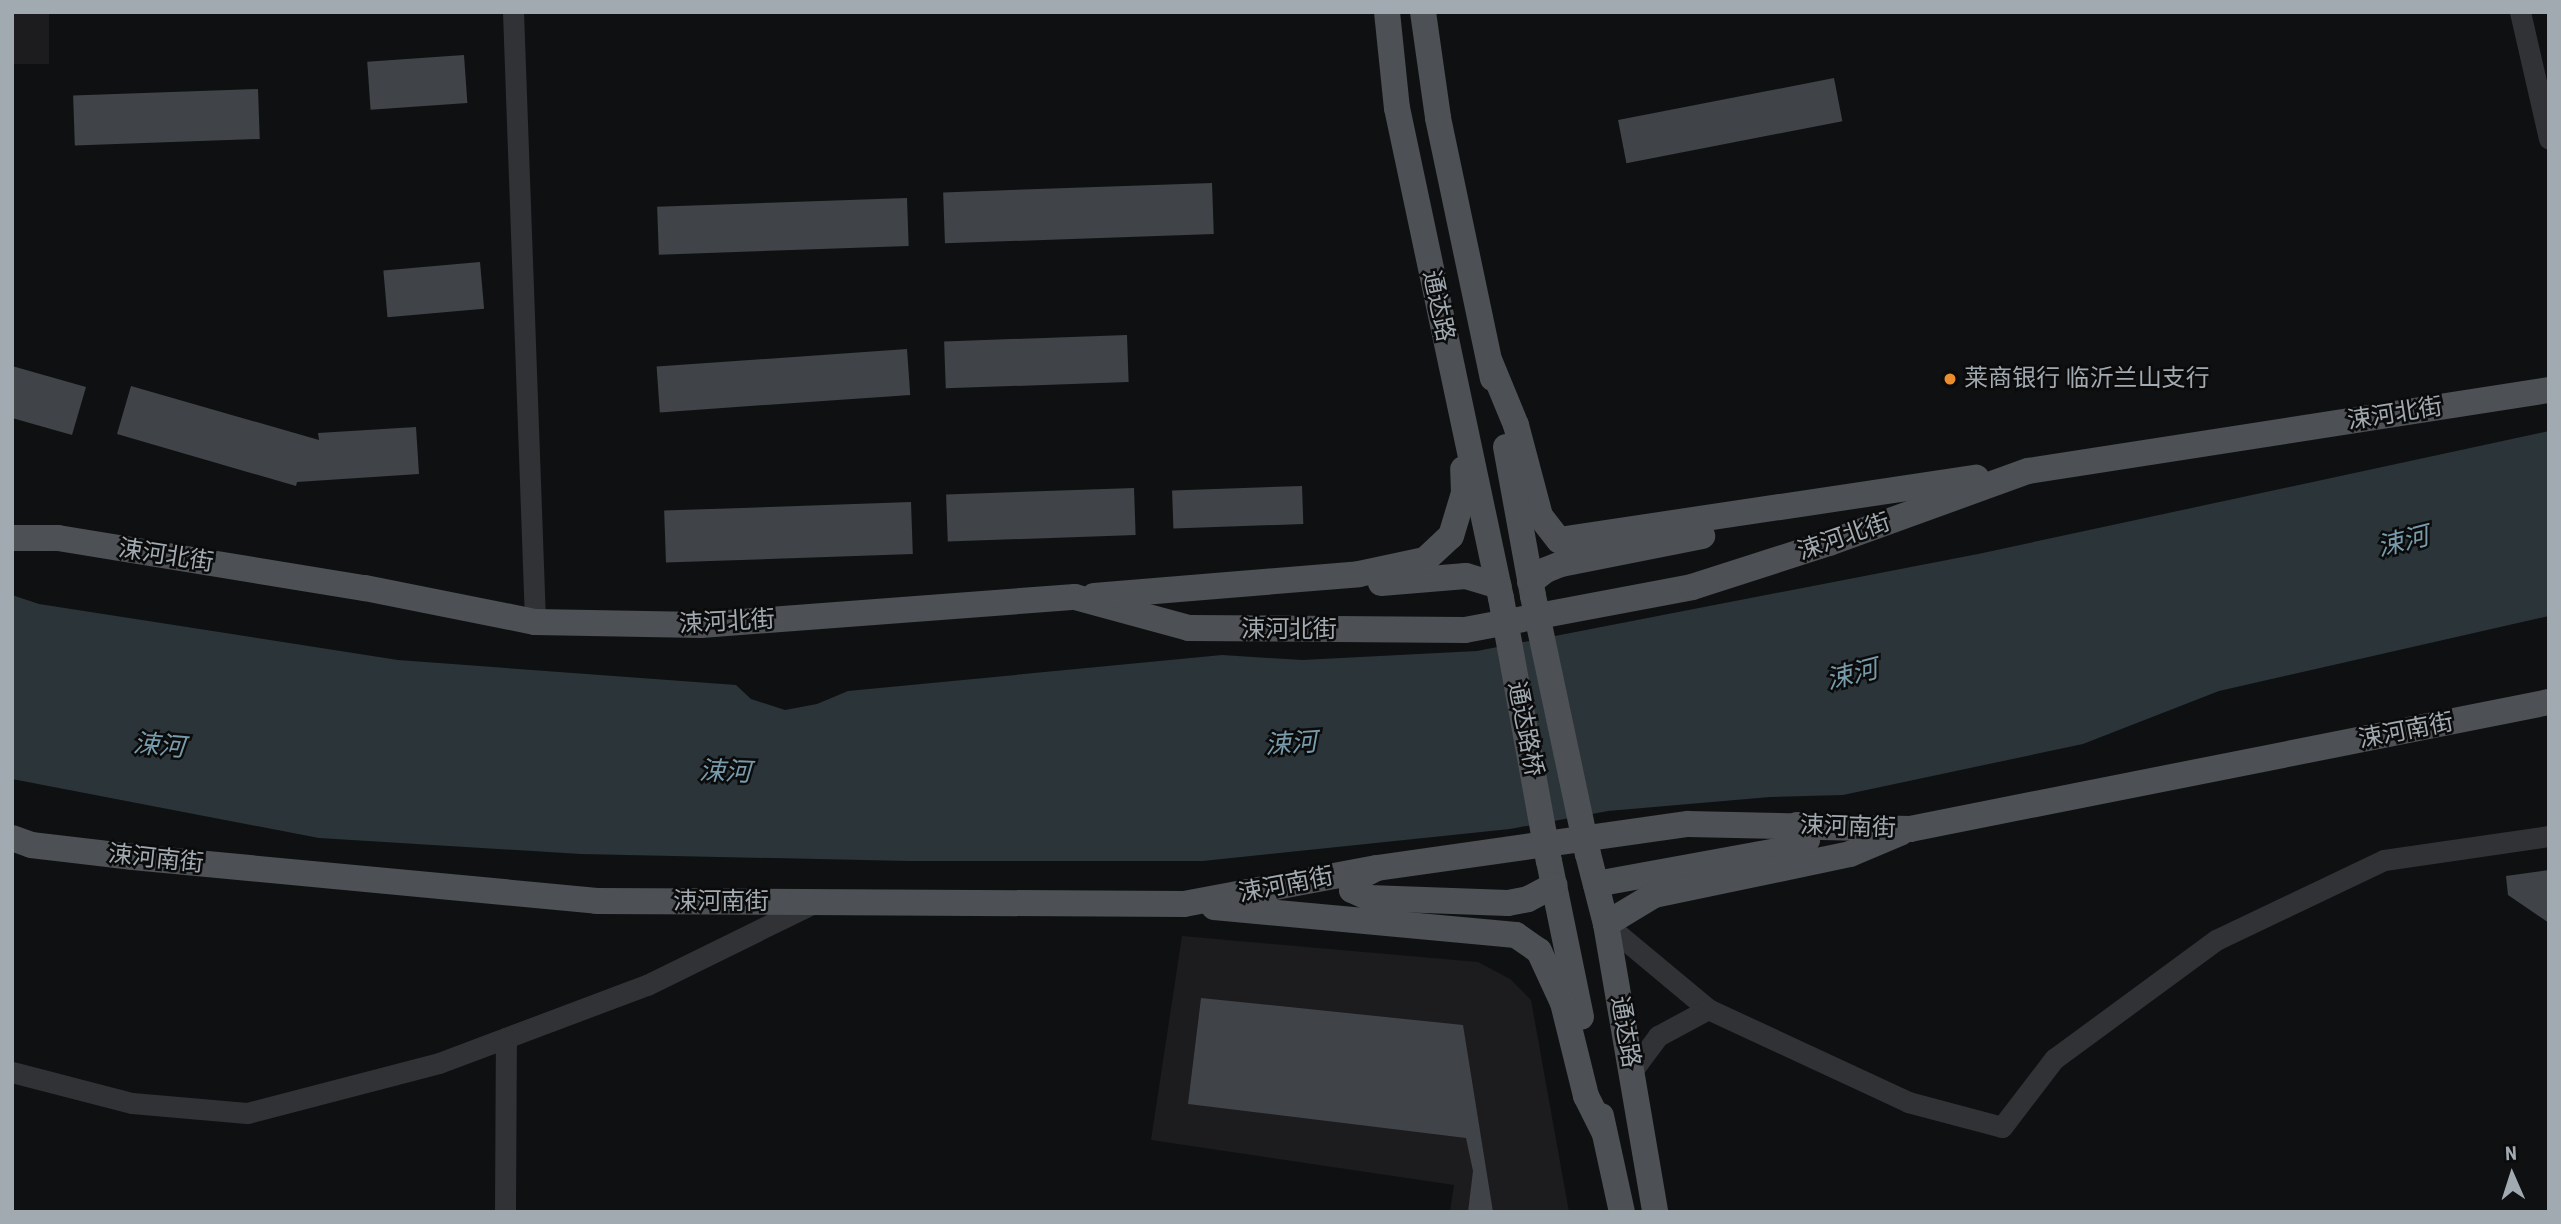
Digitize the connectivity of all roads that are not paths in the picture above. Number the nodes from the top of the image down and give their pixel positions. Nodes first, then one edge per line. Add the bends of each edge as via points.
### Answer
1 (513, 12) edge
2 (1387, 12) edge
3 (1423, 12) edge
4 (2520, 12) edge
5 (2549, 139) edge
6 (1490, 362) junction
7 (2549, 390) edge
8 (1463, 429) junction
9 (2028, 471) junction
10 (12, 521) edge
11 (12, 538) edge
12 (58, 538) junction
13 (1829, 544) junction
14 (1532, 589) junction
15 (1500, 592) junction
16 (1076, 597) junction
17 (535, 622) junction
18 (1213, 629) junction
19 (2549, 702) edge
20 (1797, 825) junction
21 (1910, 829) junction
22 (2549, 836) edge
23 (18, 843) edge
24 (1588, 854) joint
25 (1377, 867) junction
26 (1552, 873) junction
27 (1596, 884) junction
28 (816, 902) junction
29 (1184, 904) junction
30 (1606, 924) junction
31 (1708, 1009) junction
32 (506, 1038) junction
33 (1632, 1070) junction
34 (12, 1072) edge
35 (1604, 1132) junction
36 (505, 1212) edge
37 (1622, 1212) edge
38 (1655, 1212) edge

1 - 17 street
2 - 8 main road, 通达路 via 1397,108
3 - 6 main road, 通达路 via 1438,118
4 - 5 street
6 - 9 main road via 1516,425 1540,516 1559,540
6 - 14 main road, 通达路
7 - 9 main road, 涑河北街
8 - 15 main road, 通达路
8 - 16 main road via 1464,494 1451,536 1425,560 1359,573
9 - 13 main road, 涑河北街
10 - 12 main road
11 - 12 main road, 涑河北街
12 - 17 main road, 涑河北街
13 - 14 main road via 1841,528 1841,517 1830,515 1561,564 1546,570
13 - 18 main road, 涑河北街 via 1692,587 1465,630
14 - 24 main road, 通达路桥, bridge
15 - 18 main road via 1466,576 1211,597 1202,603 1201,612
15 - 26 main road, 通达路桥, bridge
16 - 17 main road, 涑河北街 via 701,625
16 - 18 main road, 涑河北街 via 1189,628
19 - 21 main road, 涑河南街
20 - 21 main road, 涑河南街
20 - 25 main road, 涑河南街 via 1688,824
20 - 27 main road via 1807,840 1783,850
21 - 30 main road via 1850,854 1654,895
22 - 31 street via 2385,860 2216,940 2054,1059 2002,1127 1908,1102
23 - 28 main road, 涑河南街 via 597,901
24 - 27 main road, 通达路
25 - 26 main road via 1353,880 1352,890 1369,898 1508,904 1528,899
25 - 29 main road, 涑河南街
26 - 35 main road, 通达路
27 - 30 main road, 通达路
28 - 29 main road, 涑河南街
28 - 32 street via 647,985
29 - 35 main road via 1516,935 1539,951 1563,1003 1586,1096
30 - 31 street
30 - 33 main road, 通达路
31 - 33 street via 1658,1036
32 - 34 street via 439,1063 247,1113 132,1103
32 - 36 street
33 - 38 main road, 通达路
35 - 37 main road, 通达路

